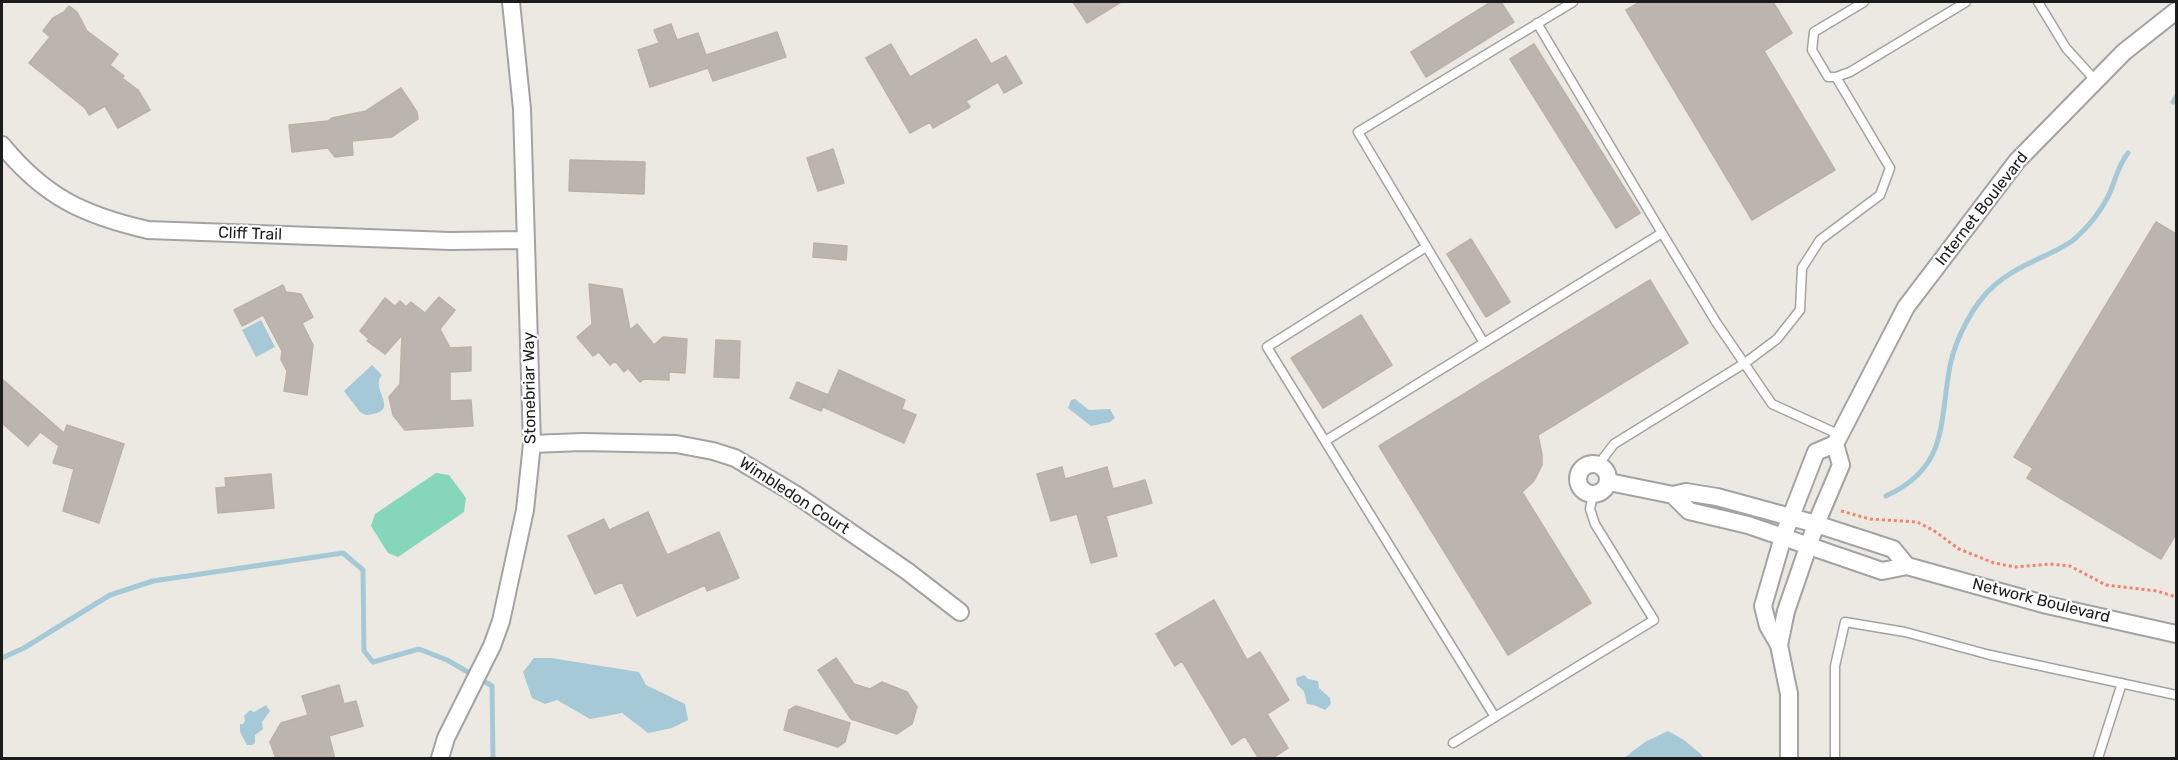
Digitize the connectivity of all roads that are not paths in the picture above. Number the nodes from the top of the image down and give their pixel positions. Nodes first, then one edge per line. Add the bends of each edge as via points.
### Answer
1 (511, 2) edge
2 (1573, 2) edge
3 (1864, 2) edge
4 (1966, 2) edge
5 (2037, 2) edge
6 (2176, 11) edge
7 (1538, 24) junction
8 (1836, 77) junction
9 (2095, 80) junction
10 (2, 145) edge
11 (1662, 233) junction
12 (525, 240) junction
13 (1426, 247) junction
14 (1484, 343) junction
15 (1745, 363) junction
16 (1837, 440) junction
17 (1325, 441) junction
18 (532, 444) junction
19 (1598, 465) junction
20 (1608, 482) junction
21 (1593, 495) junction
22 (1673, 495) junction
23 (1791, 517) junction
24 (1815, 524) junction
25 (1783, 537) junction
26 (1809, 545) junction
27 (1907, 566) junction
28 (960, 612) dead end
29 (2176, 634) edge
30 (1779, 645) junction
31 (2122, 683) junction
32 (2176, 695) edge
33 (1495, 717) junction
34 (1453, 744) dead end
35 (1790, 758) edge
36 (440, 759) edge
37 (1835, 759) edge
38 (2098, 759) edge

1 - 12 street, Stonebriar Way via 522,109
2 - 7 lane
3 - 8 lane via 1814,32 1812,50 1828,77
4 - 8 lane
5 - 9 lane via 2066,48
6 - 9 street, Internet Boulevard
7 - 11 lane
7 - 13 lane via 1358,132
8 - 15 lane via 1890,168 1880,195 1820,240 1802,268 1800,310 1777,339
9 - 16 street, Internet Boulevard via 2017,161 1906,307
10 - 12 street, Cliff Trail via 21,168 79,209 114,223 148,230
11 - 14 lane
11 - 15 lane
12 - 18 street, Stonebriar Way
13 - 14 lane
13 - 17 lane via 1267,347
14 - 17 lane
15 - 16 lane via 1772,404
15 - 19 lane via 1614,444
16 - 23 street, Internet Boulevard via 1816,452
16 - 24 street, Internet Boulevard via 1841,465
17 - 33 lane
18 - 28 street, Wimbledon Court via 676,444 735,458 795,494
18 - 36 street, Stonebriar Way via 525,510 501,621 446,738
19 - 20 street via 1607,471
19 - 21 street via 1584,467 1579,475 1579,486
20 - 21 street via 1604,491
20 - 22 street, Network Boulevard
21 - 33 lane via 1590,509 1595,524 1654,620
22 - 23 street, Network Boulevard via 1686,492 1717,497
22 - 25 street, Network Boulevard via 1689,511
23 - 24 street, Network Boulevard
23 - 25 street, Internet Boulevard
24 - 26 street, Internet Boulevard
24 - 27 street, Network Boulevard via 1893,549
25 - 26 street, Network Boulevard
25 - 30 street, Internet Boulevard via 1764,606 1768,626
26 - 27 street, Network Boulevard via 1882,571
26 - 30 street, Internet Boulevard via 1786,611
27 - 29 street, Network Boulevard
30 - 35 street, Internet Boulevard via 1789,694
31 - 32 lane
31 - 37 lane via 1905,632 1845,622 1835,666
31 - 38 lane
33 - 34 lane

